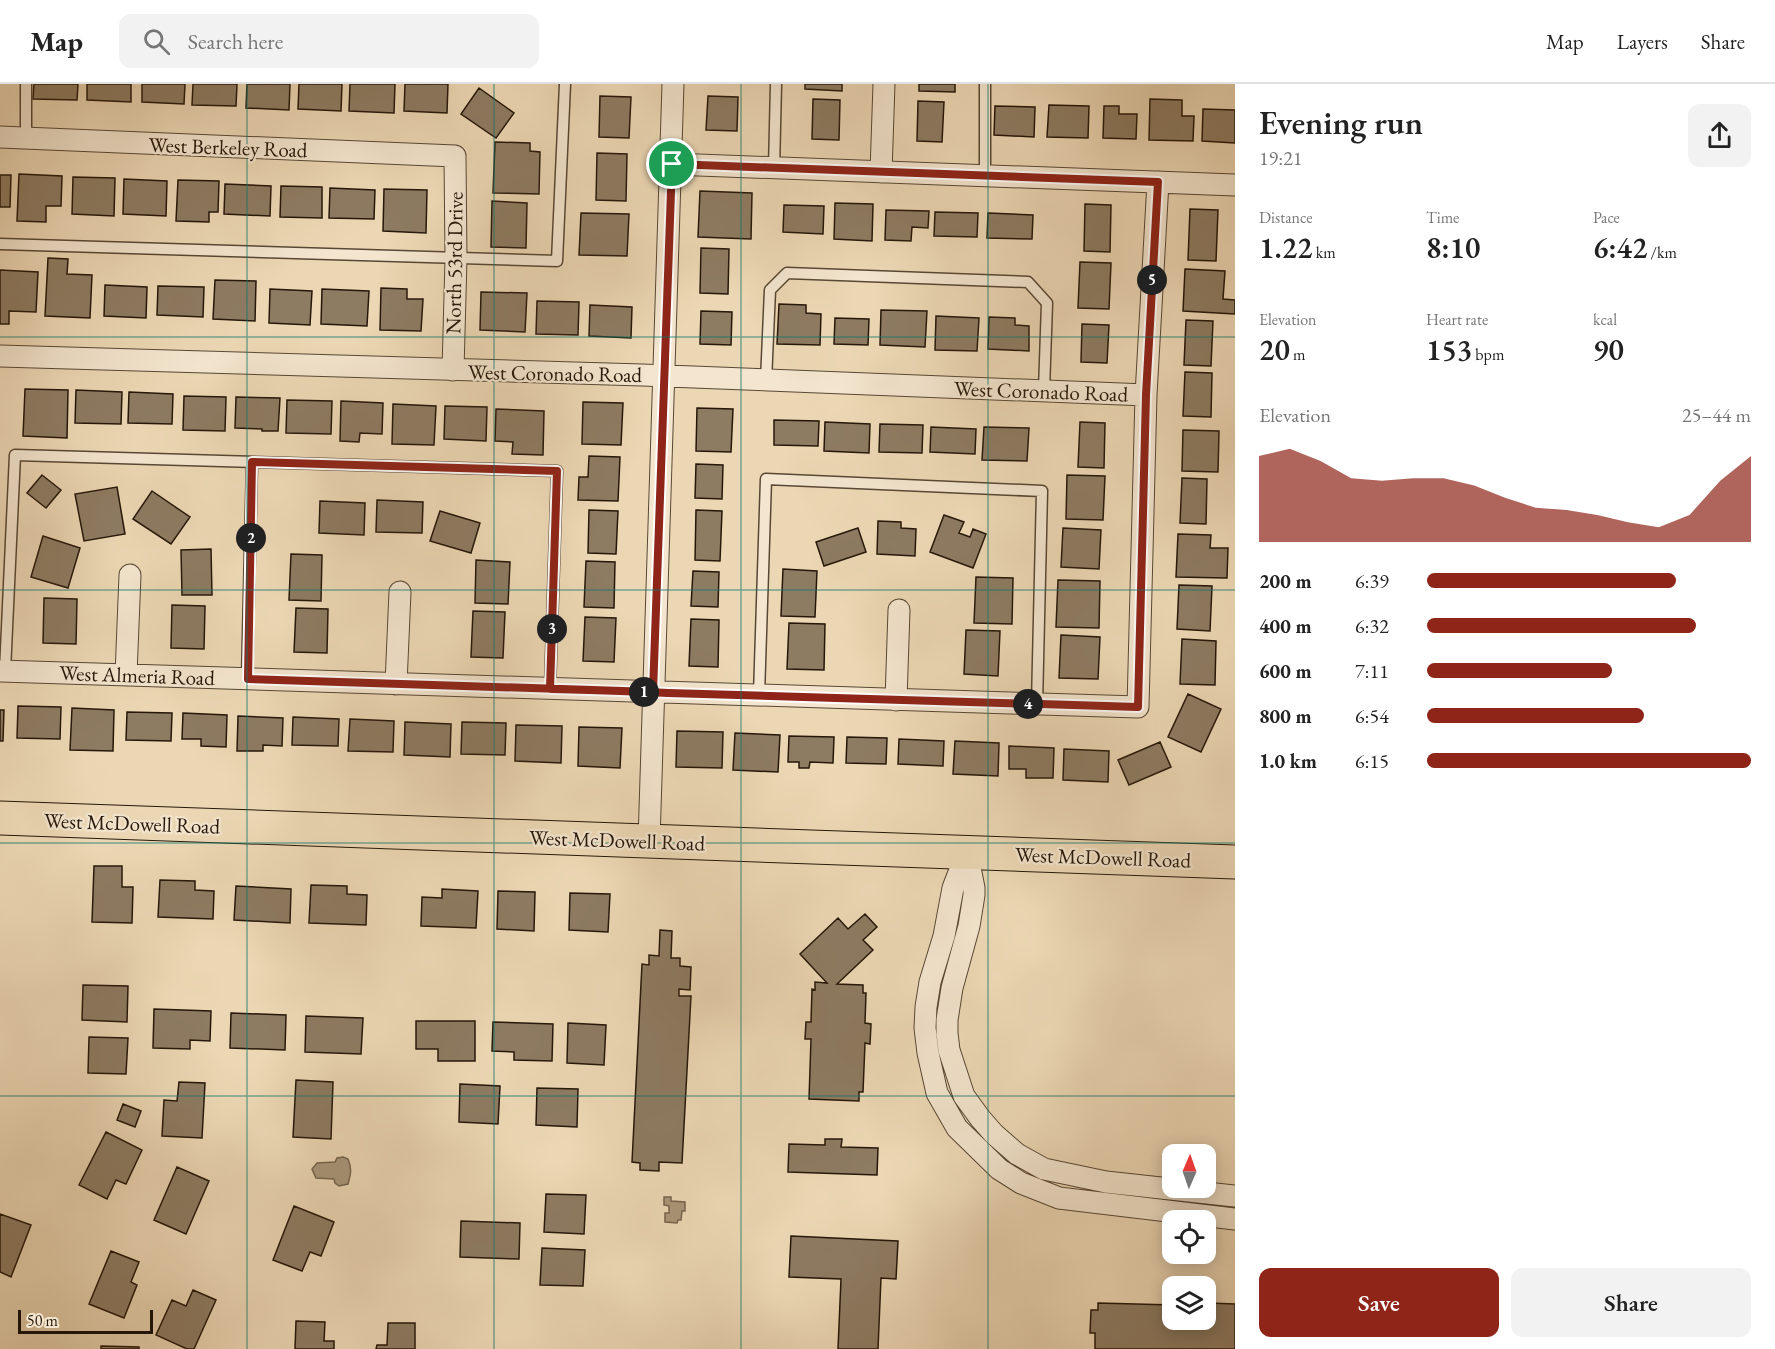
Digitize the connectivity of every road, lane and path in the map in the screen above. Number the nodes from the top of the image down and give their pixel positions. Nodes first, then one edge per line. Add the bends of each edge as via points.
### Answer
1 (26, 84) edge
2 (565, 84) edge
3 (673, 84) edge
4 (776, 84) edge
5 (884, 84) edge
6 (985, 84) edge
7 (0, 137) edge
8 (26, 138) junction
9 (455, 156) joint
10 (672, 164) junction
11 (774, 169) junction
12 (881, 172) junction
13 (985, 175) junction
14 (1158, 182) junction
15 (1235, 185) edge
16 (0, 244) edge
17 (456, 259) junction
18 (0, 356) edge
19 (453, 370) junction
20 (665, 376) junction
21 (766, 381) junction
22 (1044, 390) junction
23 (1146, 395) junction
24 (252, 462) junction
25 (130, 575) dead end
26 (400, 592) dead end
27 (899, 610) dead end
28 (2, 671) edge
29 (126, 675) junction
30 (248, 679) junction
31 (396, 684) junction
32 (550, 689) junction
33 (653, 692) junction
34 (759, 695) junction
35 (896, 700) junction
36 (1037, 704) junction
37 (0, 818) edge
38 (650, 841) junction
39 (966, 852) junction
40 (1235, 862) edge
41 (1235, 1196) edge
42 (1235, 1219) edge

1 - 8 lane
2 - 17 lane via 557,261
3 - 10 street
4 - 11 lane
5 - 12 street
6 - 13 lane
7 - 8 street, West Berkeley Road
8 - 9 street, West Berkeley Road
9 - 17 street, North 53rd Drive
10 - 11 street
10 - 20 street
11 - 12 street
12 - 13 street
13 - 14 street
14 - 15 street
14 - 23 street
16 - 17 lane
17 - 19 street, North 53rd Drive
18 - 19 street, West Coronado Road
19 - 20 street, West Coronado Road
20 - 21 street, West Coronado Road
20 - 33 street
21 - 22 street, West Coronado Road
21 - 22 lane via 770,290 787,273 1028,282 1047,303
22 - 23 street, West Coronado Road
23 - 36 street, West Almeria Road via 1138,707
24 - 28 lane via 15,455
24 - 30 lane
24 - 32 lane via 557,471
25 - 29 street
26 - 31 street
27 - 35 street
28 - 29 street, West Almeria Road
29 - 30 street, West Almeria Road
30 - 31 street, West Almeria Road
31 - 32 street, West Almeria Road
32 - 33 street, West Almeria Road
33 - 34 street, West Almeria Road
33 - 38 street
34 - 35 street, West Almeria Road
34 - 36 lane via 766,479 1042,491
35 - 36 street, West Almeria Road
37 - 38 main road, West McDowell Road
38 - 39 main road, West McDowell Road
39 - 40 main road, West McDowell Road
39 - 41 street via 974,895 947,1020 949,1050 964,1096 994,1134 1017,1154 1044,1169 1106,1182
39 - 42 street via 953,888 926,1007 925,1028 937,1093 957,1128 999,1169 1059,1198

